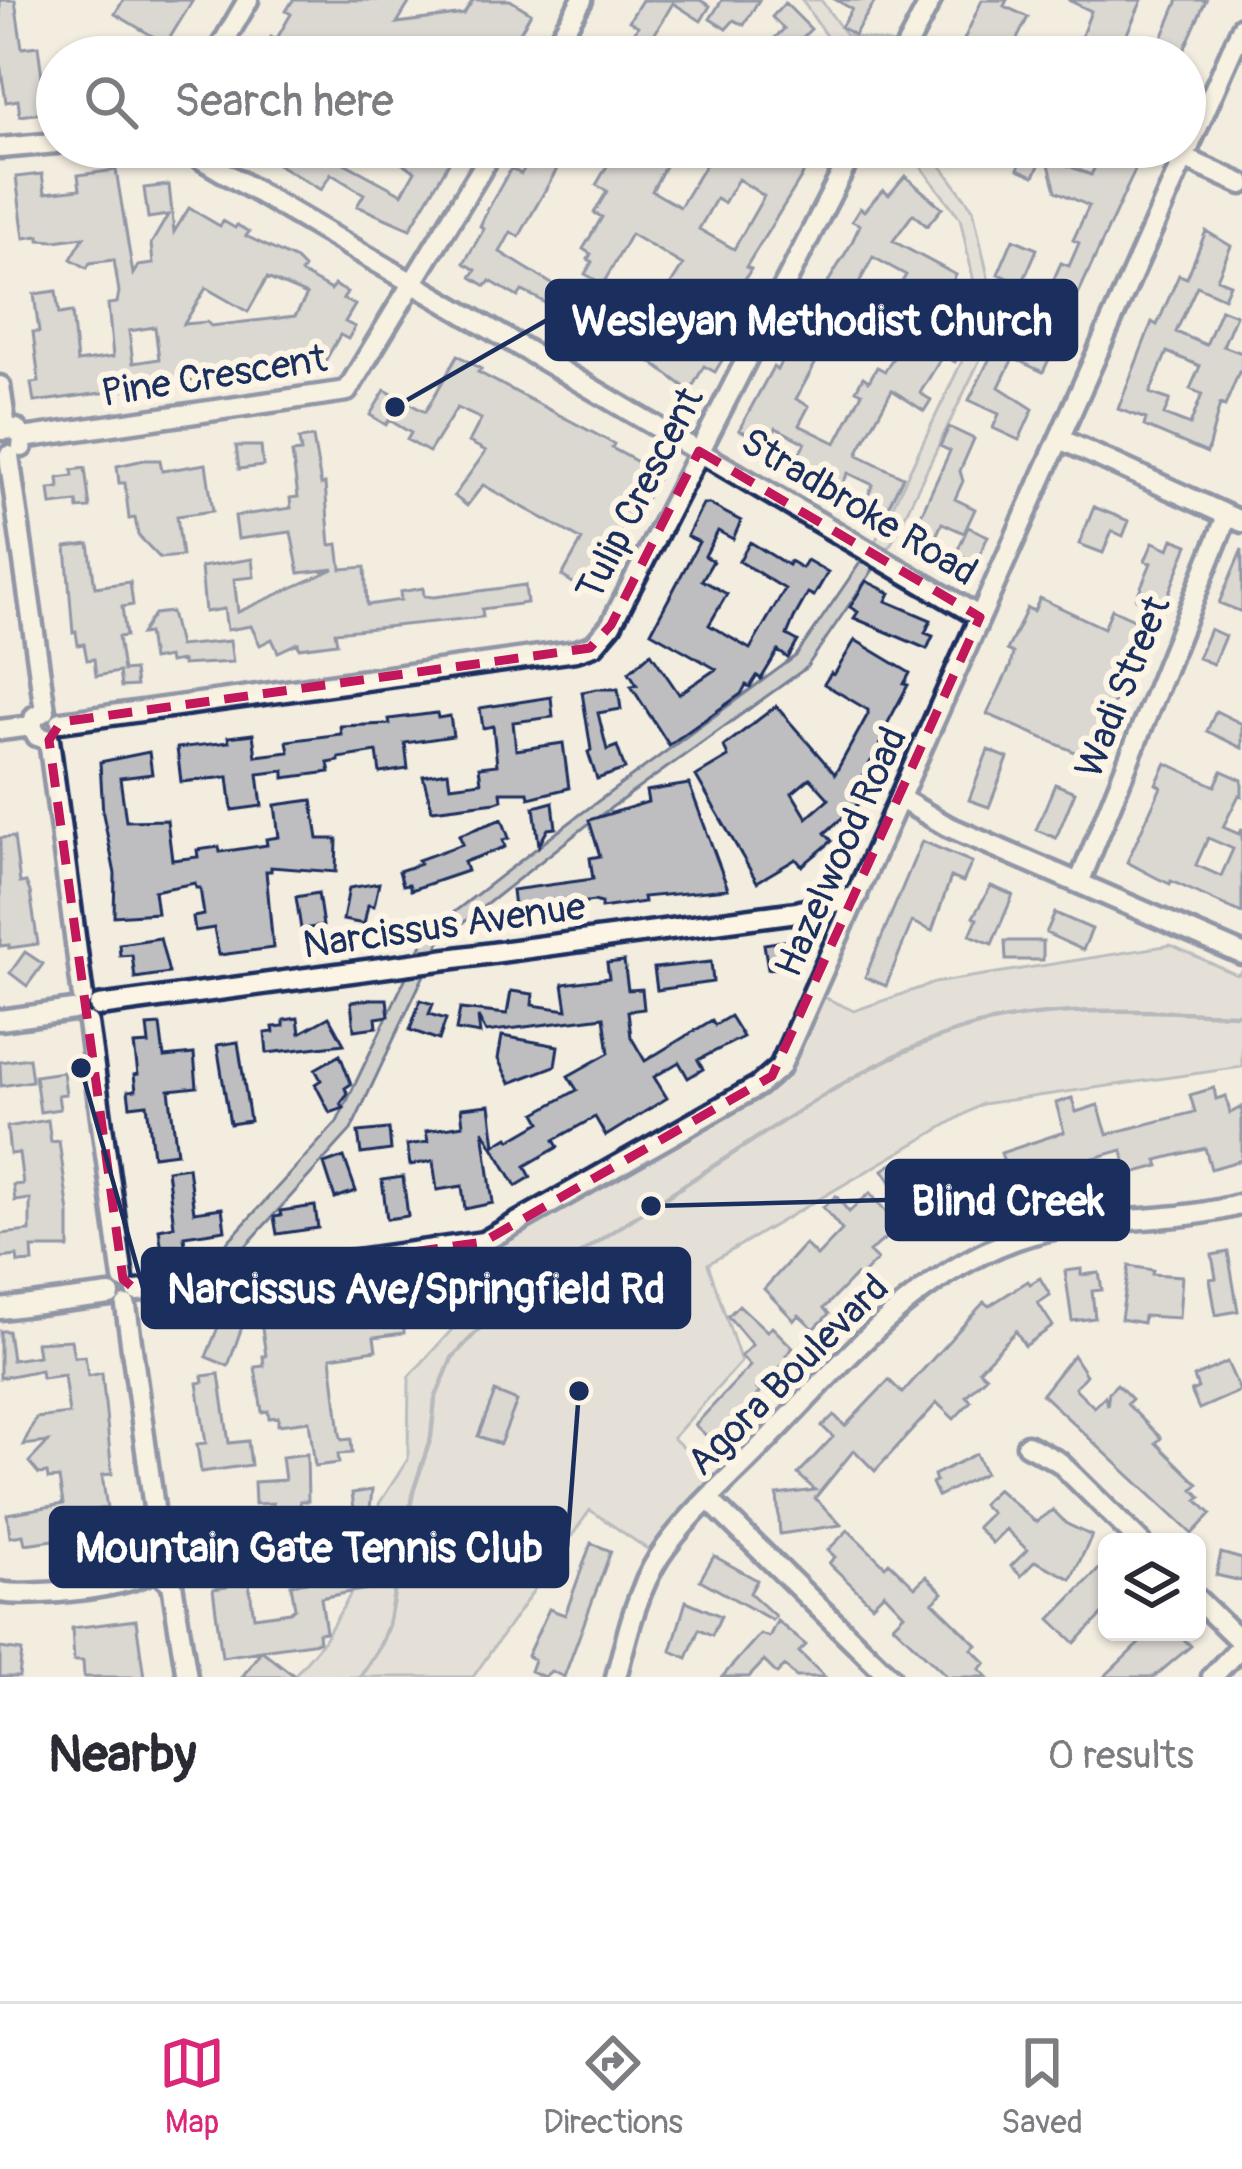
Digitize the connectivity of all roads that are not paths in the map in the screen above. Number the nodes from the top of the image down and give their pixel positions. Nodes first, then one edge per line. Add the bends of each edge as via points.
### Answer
1 (248, 0) edge
2 (582, 0) edge
3 (931, 0) edge
4 (1242, 28) edge
5 (227, 36) edge
6 (561, 36) edge
7 (912, 36) edge
8 (1206, 109) edge
9 (36, 146) edge
10 (5, 151) edge
11 (223, 168) edge
12 (483, 168) edge
13 (844, 168) edge
14 (1180, 168) edge
15 (1206, 168) edge
16 (1242, 184) edge
17 (415, 283) junction
18 (0, 386) edge
19 (10, 432) edge
20 (1060, 440) junction
21 (699, 451) junction
22 (5, 454) edge
23 (1235, 519) edge
24 (980, 617) junction
25 (46, 720) junction
26 (0, 730) edge
27 (898, 806) junction
28 (1079, 883) junction
29 (857, 896) junction
30 (797, 912) junction
31 (846, 921) junction
32 (1242, 954) edge
33 (86, 1009) junction
34 (0, 1020) edge
35 (1242, 1204) edge
36 (124, 1293) junction
37 (0, 1309) edge
38 (1027, 1444) dead end
39 (710, 1500) junction
40 (1131, 1533) edge
41 (155, 1569) junction
42 (0, 1592) edge
43 (1206, 1608) edge
44 (1242, 1644) edge
45 (187, 1677) edge
46 (616, 1677) edge
47 (890, 1677) edge
48 (1212, 1677) edge

1 - 5 street
2 - 6 street
3 - 7 street
4 - 8 street, Hazelwood Road
9 - 10 street
11 - 17 street, Stradbroke Road
12 - 17 street, Pine Crescent
13 - 21 street, Tulip Crescent
14 - 20 street, Hazelwood Road
15 - 16 street
17 - 19 street, Pine Crescent via 342,394
17 - 21 street, Stradbroke Road
18 - 19 street
19 - 22 street via 20,450
20 - 23 street
20 - 24 street, Hazelwood Road
21 - 24 street, Stradbroke Road
21 - 25 street, Tulip Crescent via 611,625 590,648
22 - 25 street
23 - 28 street, Wadi Street
24 - 27 street, Hazelwood Road
25 - 26 street, Tulip Crescent
25 - 33 street via 37,736 50,740
27 - 28 street
27 - 29 street, Hazelwood Road
28 - 32 street
29 - 30 street, Narcissus Avenue
29 - 31 street, Hazelwood Road
30 - 31 street, Narcissus Avenue
30 - 33 street, Narcissus Avenue
31 - 36 street, Hazelwood Road via 772,1076 496,1236
33 - 34 street, Narcissus Avenue
33 - 36 street
35 - 39 street, Agora Boulevard via 1073,1224 963,1263 887,1318
36 - 37 street, Hazelwood Road
36 - 41 street via 160,1551
38 - 40 street via 1060,1462
39 - 46 street, Agora Boulevard via 651,1571
39 - 47 street
41 - 42 street via 38,1594
41 - 45 street via 172,1584
43 - 44 street
44 - 48 street

